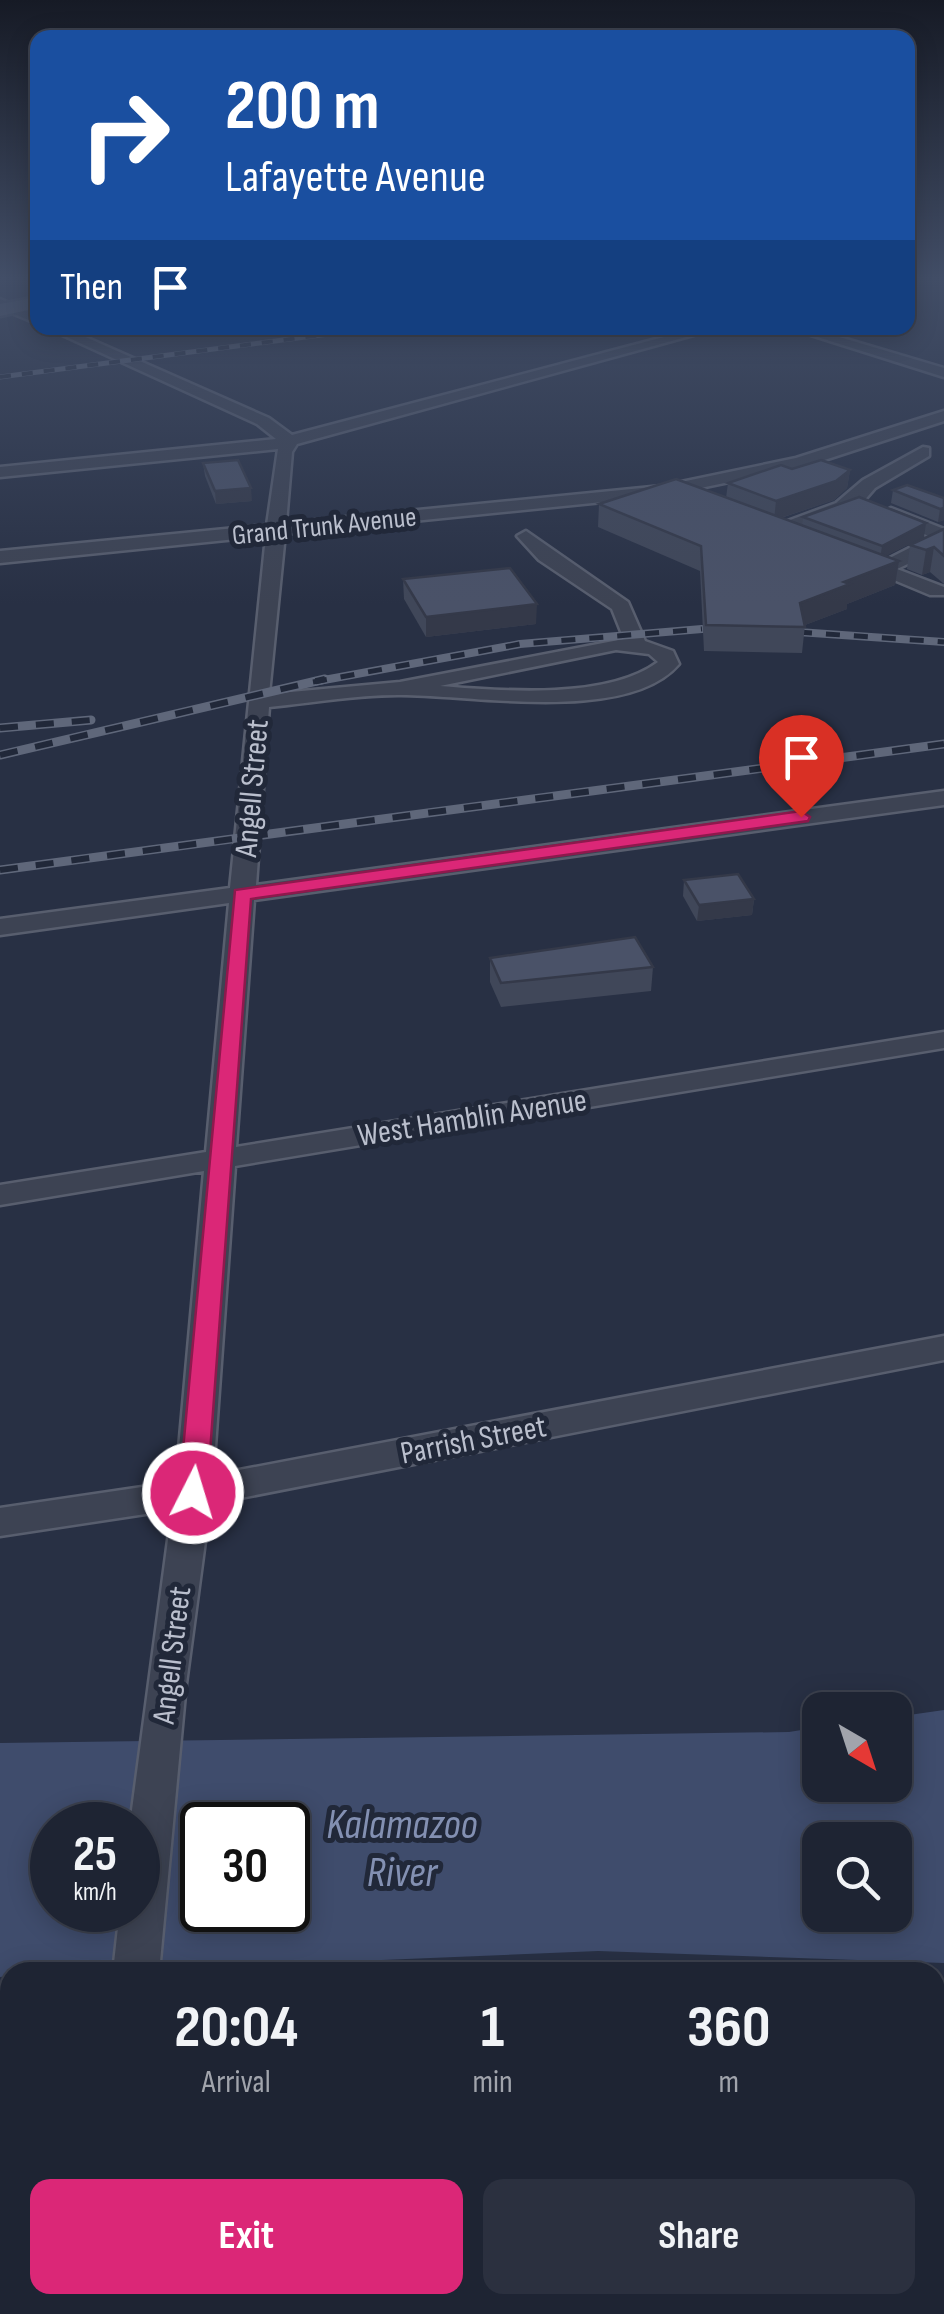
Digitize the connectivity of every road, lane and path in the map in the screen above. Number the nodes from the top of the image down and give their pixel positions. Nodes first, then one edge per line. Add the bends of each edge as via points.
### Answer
1 (187, 388) edge
2 (490, 388) edge
3 (944, 416) edge
4 (875, 436) junction
5 (290, 442) junction
6 (923, 452) junction
7 (944, 459) edge
8 (0, 472) edge
9 (668, 490) junction
10 (856, 499) junction
11 (697, 501) edge
12 (754, 522) edge
13 (276, 530) junction
14 (774, 530) junction
15 (526, 536) dead end
16 (810, 543) edge
17 (845, 556) edge
18 (0, 557) edge
19 (880, 570) junction
20 (937, 591) dead end
21 (636, 644) junction
22 (400, 688) junction
23 (258, 702) junction
24 (944, 798) edge
25 (242, 894) junction
26 (0, 928) edge
27 (944, 1040) edge
28 (219, 1159) junction
29 (0, 1195) edge
30 (944, 1348) edge
31 (193, 1493) junction
32 (0, 1522) edge
33 (137, 1962) edge

1 - 5 street
2 - 5 street
3 - 4 street, Grand Trunk Avenue
4 - 6 street
4 - 9 street, Grand Trunk Avenue via 764,471
5 - 8 street
5 - 13 street, Angell Street
6 - 7 street
6 - 10 street
9 - 11 street
9 - 13 street, Grand Trunk Avenue
10 - 14 street
10 - 19 street via 942,538
12 - 14 street
13 - 18 street, Grand Trunk Avenue
13 - 23 street, Angell Street
14 - 16 street
15 - 21 street via 621,606
17 - 19 street
19 - 20 street
21 - 22 street
21 - 22 street via 666,656 664,672 621,686 525,696
22 - 23 street
23 - 25 street, Angell Street
24 - 25 street
25 - 26 street
25 - 28 street, Angell Street
27 - 28 street, West Hamblin Avenue
28 - 29 street, West Hamblin Avenue
28 - 31 street, Angell Street
30 - 31 street, Parrish Street
31 - 32 street, Parrish Street
31 - 33 street, Angell Street

